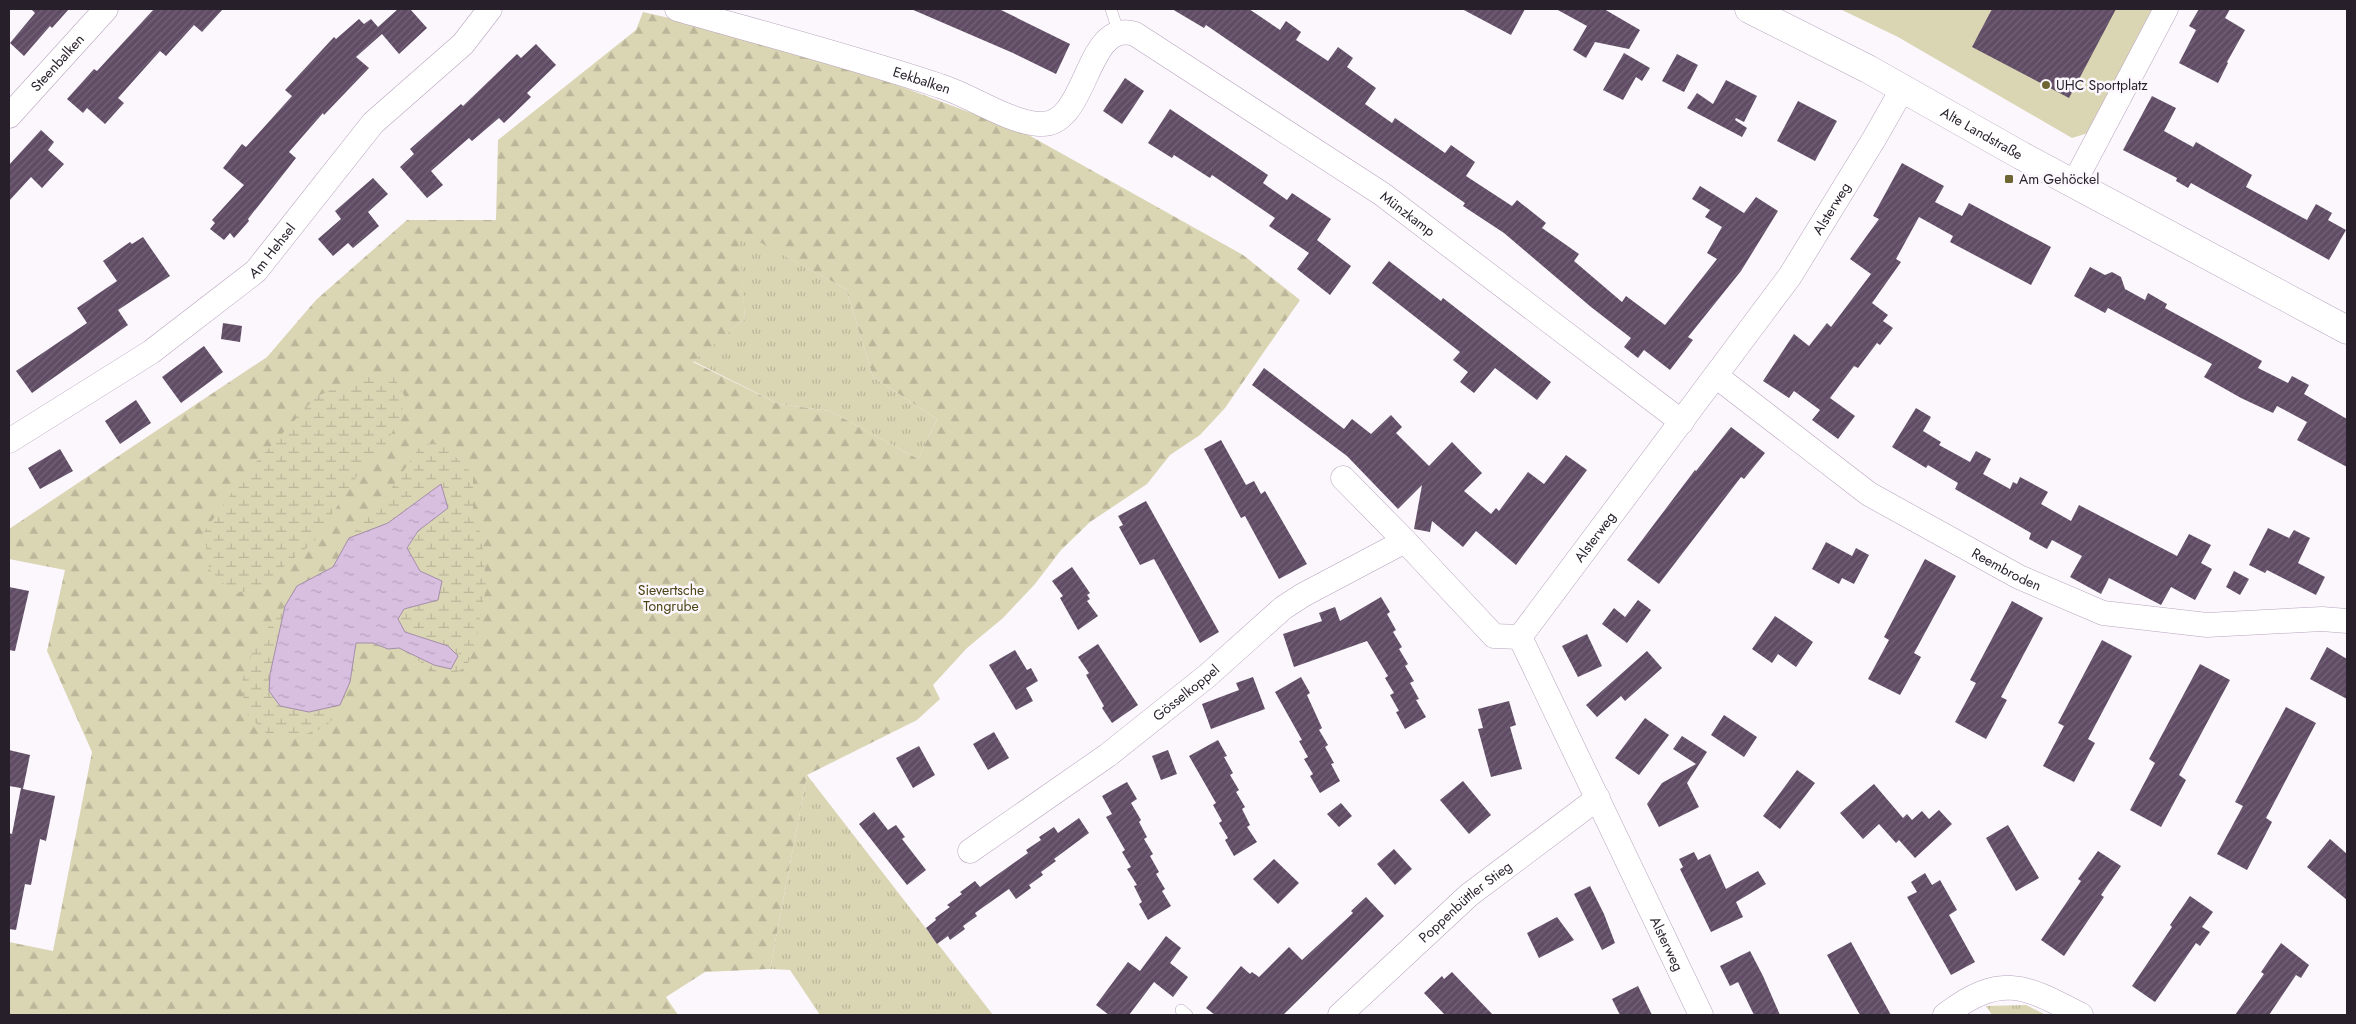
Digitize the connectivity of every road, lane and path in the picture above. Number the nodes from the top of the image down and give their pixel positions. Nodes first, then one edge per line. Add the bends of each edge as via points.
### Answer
1 (106, 9) edge
2 (490, 9) edge
3 (677, 9) edge
4 (1111, 9) edge
5 (1749, 9) edge
6 (2166, 9) edge
7 (1119, 34) junction
8 (1902, 88) junction
9 (9, 116) edge
10 (2074, 183) junction
11 (2347, 330) edge
12 (1716, 376) junction
13 (1682, 422) junction
14 (9, 441) edge
15 (1343, 478) dead end
16 (1405, 541) junction
17 (2347, 621) edge
18 (1520, 637) junction
19 (1598, 798) junction
20 (970, 851) dead end
21 (1340, 1015) edge
22 (1701, 1015) edge
23 (1946, 1015) edge
24 (2081, 1015) edge

1 - 9 street, Steenbalken
2 - 14 street, Am Hehsel via 463,44 373,123 256,271 150,352
3 - 7 street, Eekbalken via 942,86 1023,121 1039,124 1054,122 1066,115 1100,50 1109,39
4 - 7 lane
5 - 8 main road, Alte Landstraße
6 - 10 street
7 - 13 street, Münzkamp via 1131,33 1142,38 1382,194
8 - 10 main road, Alte Landstraße
8 - 12 street, Alsterweg via 1790,276
10 - 11 main road, Alte Landstraße
12 - 13 street, Alsterweg
12 - 17 street, Reembroden via 1869,494 2019,577 2103,613 2207,625 2322,619
13 - 18 street, Alsterweg
15 - 16 street
16 - 18 street via 1494,636
16 - 20 street, Gösselkoppel via 1303,594 1283,608 1207,676 1108,755
18 - 19 street, Alsterweg
19 - 21 street, Poppenbüttler Stieg via 1469,895
19 - 22 street, Alsterweg
23 - 24 street via 1978,994 2010,986 2036,992

